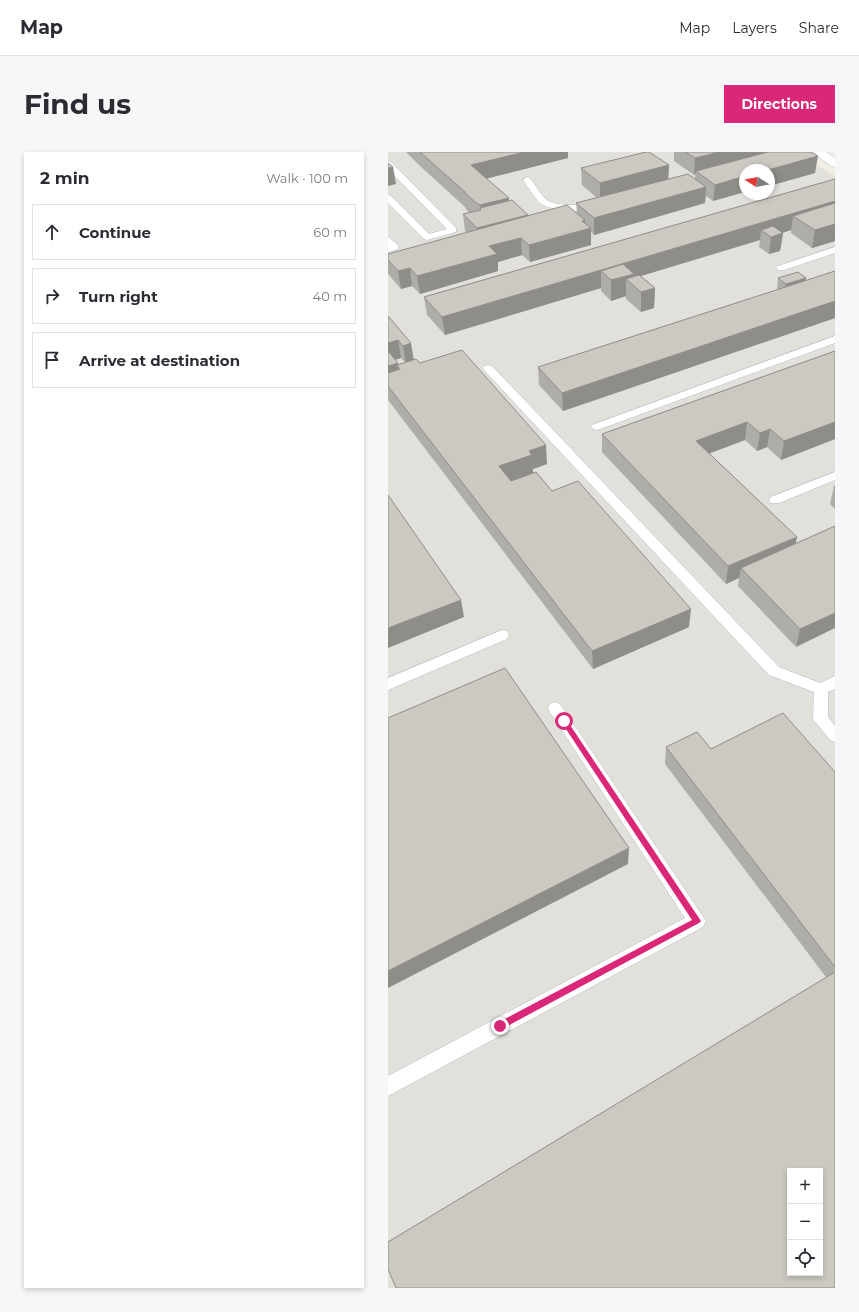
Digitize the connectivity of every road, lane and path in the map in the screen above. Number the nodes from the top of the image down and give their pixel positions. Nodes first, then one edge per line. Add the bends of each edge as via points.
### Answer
1 (818, 152) edge
2 (835, 163) edge
3 (388, 164) edge
4 (527, 180) dead end
5 (408, 184) junction
6 (395, 188) dead end
7 (388, 198) edge
8 (605, 204) edge
9 (388, 240) edge
10 (388, 249) edge
11 (835, 250) edge
12 (782, 268) dead end
13 (835, 339) edge
14 (488, 368) dead end
15 (596, 427) dead end
16 (835, 476) edge
17 (775, 500) dead end
18 (502, 635) dead end
19 (835, 682) edge
20 (388, 684) edge
21 (821, 689) junction
22 (555, 708) dead end
23 (835, 736) edge
24 (388, 1086) edge

1 - 2 main road
3 - 5 lane
4 - 8 lane via 544,202 567,209
5 - 6 lane
5 - 7 lane via 453,230 427,237
9 - 10 lane via 395,247
11 - 12 lane
13 - 15 lane
14 - 21 lane via 774,671
16 - 17 lane
18 - 20 lane
19 - 21 lane
21 - 23 lane via 820,719
22 - 24 lane via 697,921

